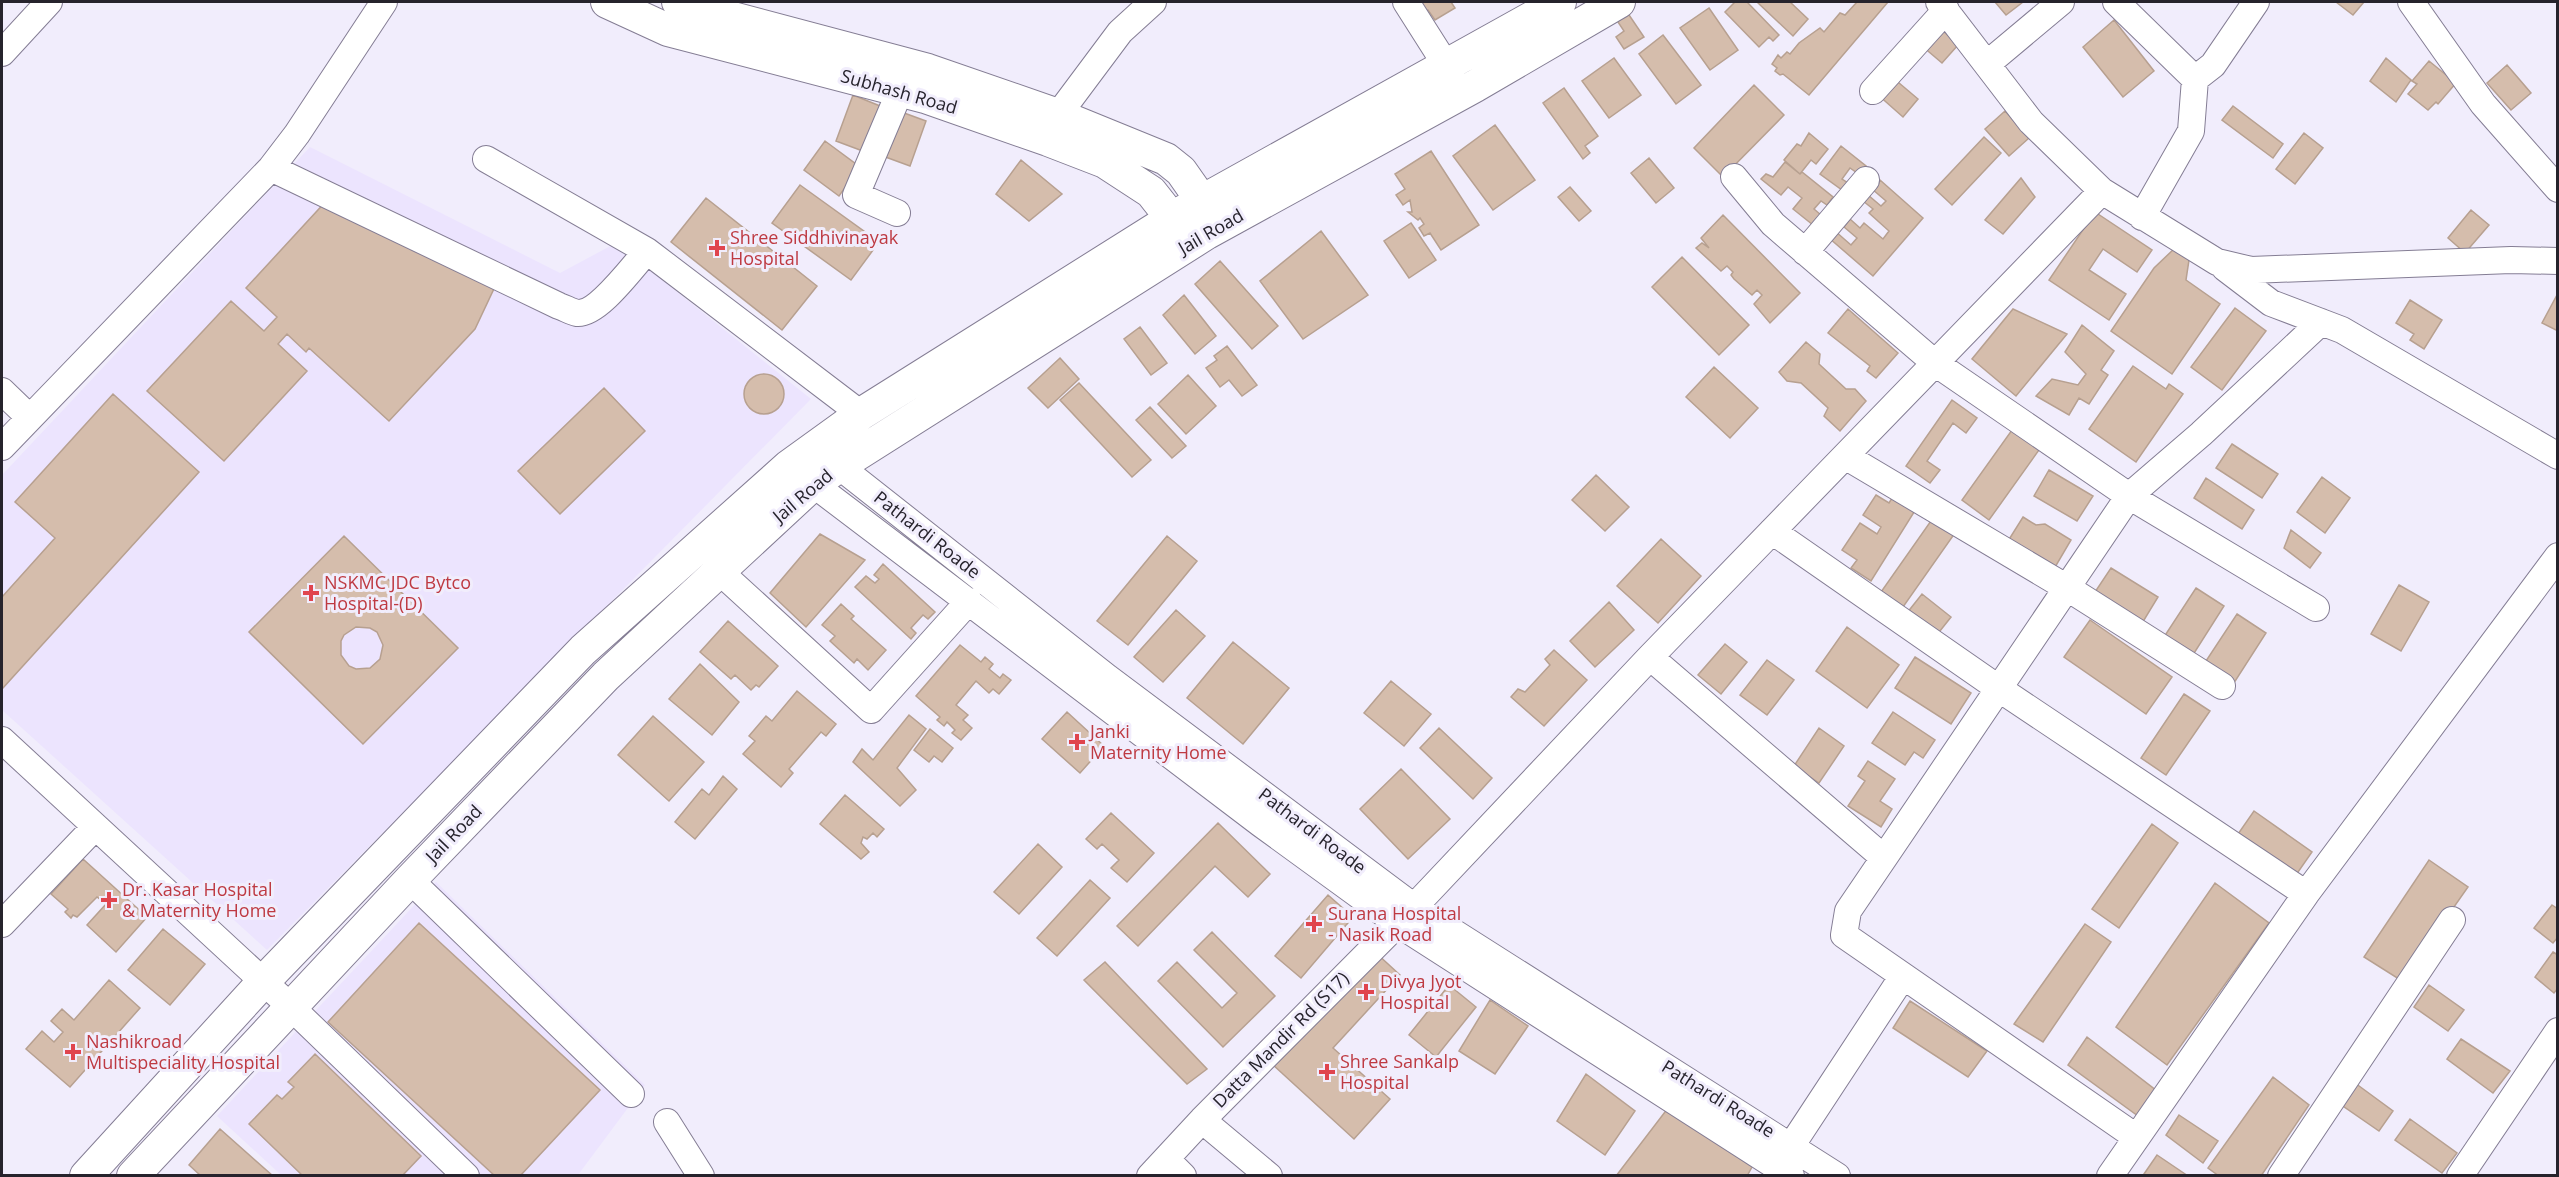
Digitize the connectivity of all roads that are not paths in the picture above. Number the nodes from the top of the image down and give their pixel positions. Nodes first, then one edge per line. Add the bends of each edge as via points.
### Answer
1 (49, 2) edge
2 (384, 2) edge
3 (608, 2) edge
4 (678, 2) edge
5 (1153, 2) edge
6 (1406, 2) edge
7 (1560, 2) edge
8 (1619, 2) edge
9 (2061, 2) edge
10 (2116, 2) edge
11 (2256, 2) edge
12 (2410, 2) edge
13 (1942, 6) edge
14 (729, 9) edge
15 (2, 54) edge
16 (1987, 64) junction
17 (1446, 65) junction
18 (2195, 79) junction
19 (900, 91) junction
20 (1873, 91) dead end
21 (1459, 95) junction
22 (1058, 115) junction
23 (486, 159) dead end
24 (271, 168) junction
25 (1734, 177) dead end
26 (1866, 180) dead end
27 (2558, 189) edge
28 (2102, 191) junction
29 (1202, 201) junction
30 (897, 213) dead end
31 (2142, 217) junction
32 (1173, 218) junction
33 (1220, 226) junction
34 (1192, 243) junction
35 (647, 251) junction
36 (1805, 252) junction
37 (2558, 261) edge
38 (2217, 262) junction
39 (2321, 322) junction
40 (1935, 363) junction
41 (2, 391) edge
42 (861, 414) junction
43 (30, 418) junction
44 (2, 447) edge
45 (828, 456) junction
46 (1845, 456) junction
47 (2558, 456) edge
48 (801, 475) junction
49 (2129, 496) junction
50 (1772, 531) junction
51 (2558, 556) edge
52 (719, 570) junction
53 (2069, 589) junction
54 (969, 601) junction
55 (2316, 608) dead end
56 (1650, 657) junction
57 (2222, 686) dead end
58 (1998, 688) junction
59 (2, 740) edge
60 (95, 827) junction
61 (1884, 858) junction
62 (410, 880) junction
63 (2306, 894) junction
64 (1406, 915) junction
65 (2452, 921) dead end
66 (2, 924) edge
67 (1903, 976) junction
68 (263, 982) junction
69 (292, 1008) junction
70 (2558, 1031) edge
71 (631, 1094) dead end
72 (1202, 1120) junction
73 (668, 1122) dead end
74 (2136, 1137) junction
75 (1792, 1146) junction
76 (1166, 1170) edge
77 (1780, 1173) edge
78 (86, 1176) edge
79 (133, 1176) edge
80 (466, 1176) edge
81 (701, 1176) edge
82 (1269, 1176) edge
83 (1837, 1176) edge
84 (2110, 1176) edge
85 (2281, 1176) edge
86 (2460, 1176) edge

1 - 15 street
2 - 24 street
3 - 19 main road, Subhash Road via 668,30
4 - 14 main road, Subhash Road
5 - 22 street via 1120,32
6 - 17 street
7 - 17 main road
8 - 21 main road, Jail Road
9 - 16 street
10 - 18 street
11 - 18 street via 2213,64
12 - 27 street via 2484,104
13 - 16 street
13 - 20 street
14 - 22 main road, Subhash Road
16 - 28 street via 2031,122
17 - 21 street
17 - 29 main road
18 - 31 street via 2191,131
19 - 30 street via 856,195
19 - 32 main road, Subhash Road via 1105,162 1151,192
21 - 33 main road, Jail Road
22 - 29 main road, Subhash Road via 1166,159 1181,171
23 - 35 street
24 - 35 street via 578,313 597,305
24 - 43 street
25 - 36 street via 1773,224
26 - 36 street
28 - 31 street
28 - 40 street, Datta Mandir Rd (S17)
29 - 32 main road
29 - 33 main road, Subhash Road
31 - 38 street
32 - 34 main road, Subhash Road
32 - 42 main road
33 - 34 main road, Jail Road
34 - 45 main road, Jail Road
35 - 42 street
36 - 40 street
37 - 38 street via 2251,270
38 - 39 street via 2271,303
39 - 47 street via 2342,330
39 - 49 street
40 - 46 street, Datta Mandir Rd (S17)
40 - 49 street
41 - 43 street
42 - 45 main road
43 - 44 street
45 - 48 main road, Jail Road
45 - 64 street, Pathardi Roade
46 - 50 street, Datta Mandir Rd (S17)
46 - 53 street
48 - 52 main road, Jail Road
48 - 54 street
48 - 68 main road, Jail Road via 582,650
49 - 53 street
49 - 55 street
50 - 56 street, Datta Mandir Rd (S17)
50 - 58 street
51 - 63 street
52 - 54 street via 871,710
52 - 62 main road, Jail Road via 606,676
53 - 57 street
53 - 58 street
54 - 64 street via 1261,824
56 - 61 street
56 - 64 street, Datta Mandir Rd (S17)
58 - 61 street
58 - 63 street
59 - 60 street
60 - 66 street
60 - 68 street
61 - 67 street via 1848,911 1844,935
62 - 69 main road, Jail Road
62 - 71 street
63 - 74 street
64 - 72 street, Datta Mandir Rd (S17)
64 - 75 street, Pathardi Roade
64 - 77 street
65 - 85 street
67 - 74 street
67 - 75 street
68 - 69 street
68 - 78 main road, Jail Road
69 - 79 main road, Jail Road
69 - 80 street
70 - 86 street
72 - 76 street, Datta Mandir Rd (S17)
72 - 82 street
73 - 81 street
74 - 84 street
75 - 77 street
75 - 83 street, Pathardi Roade

